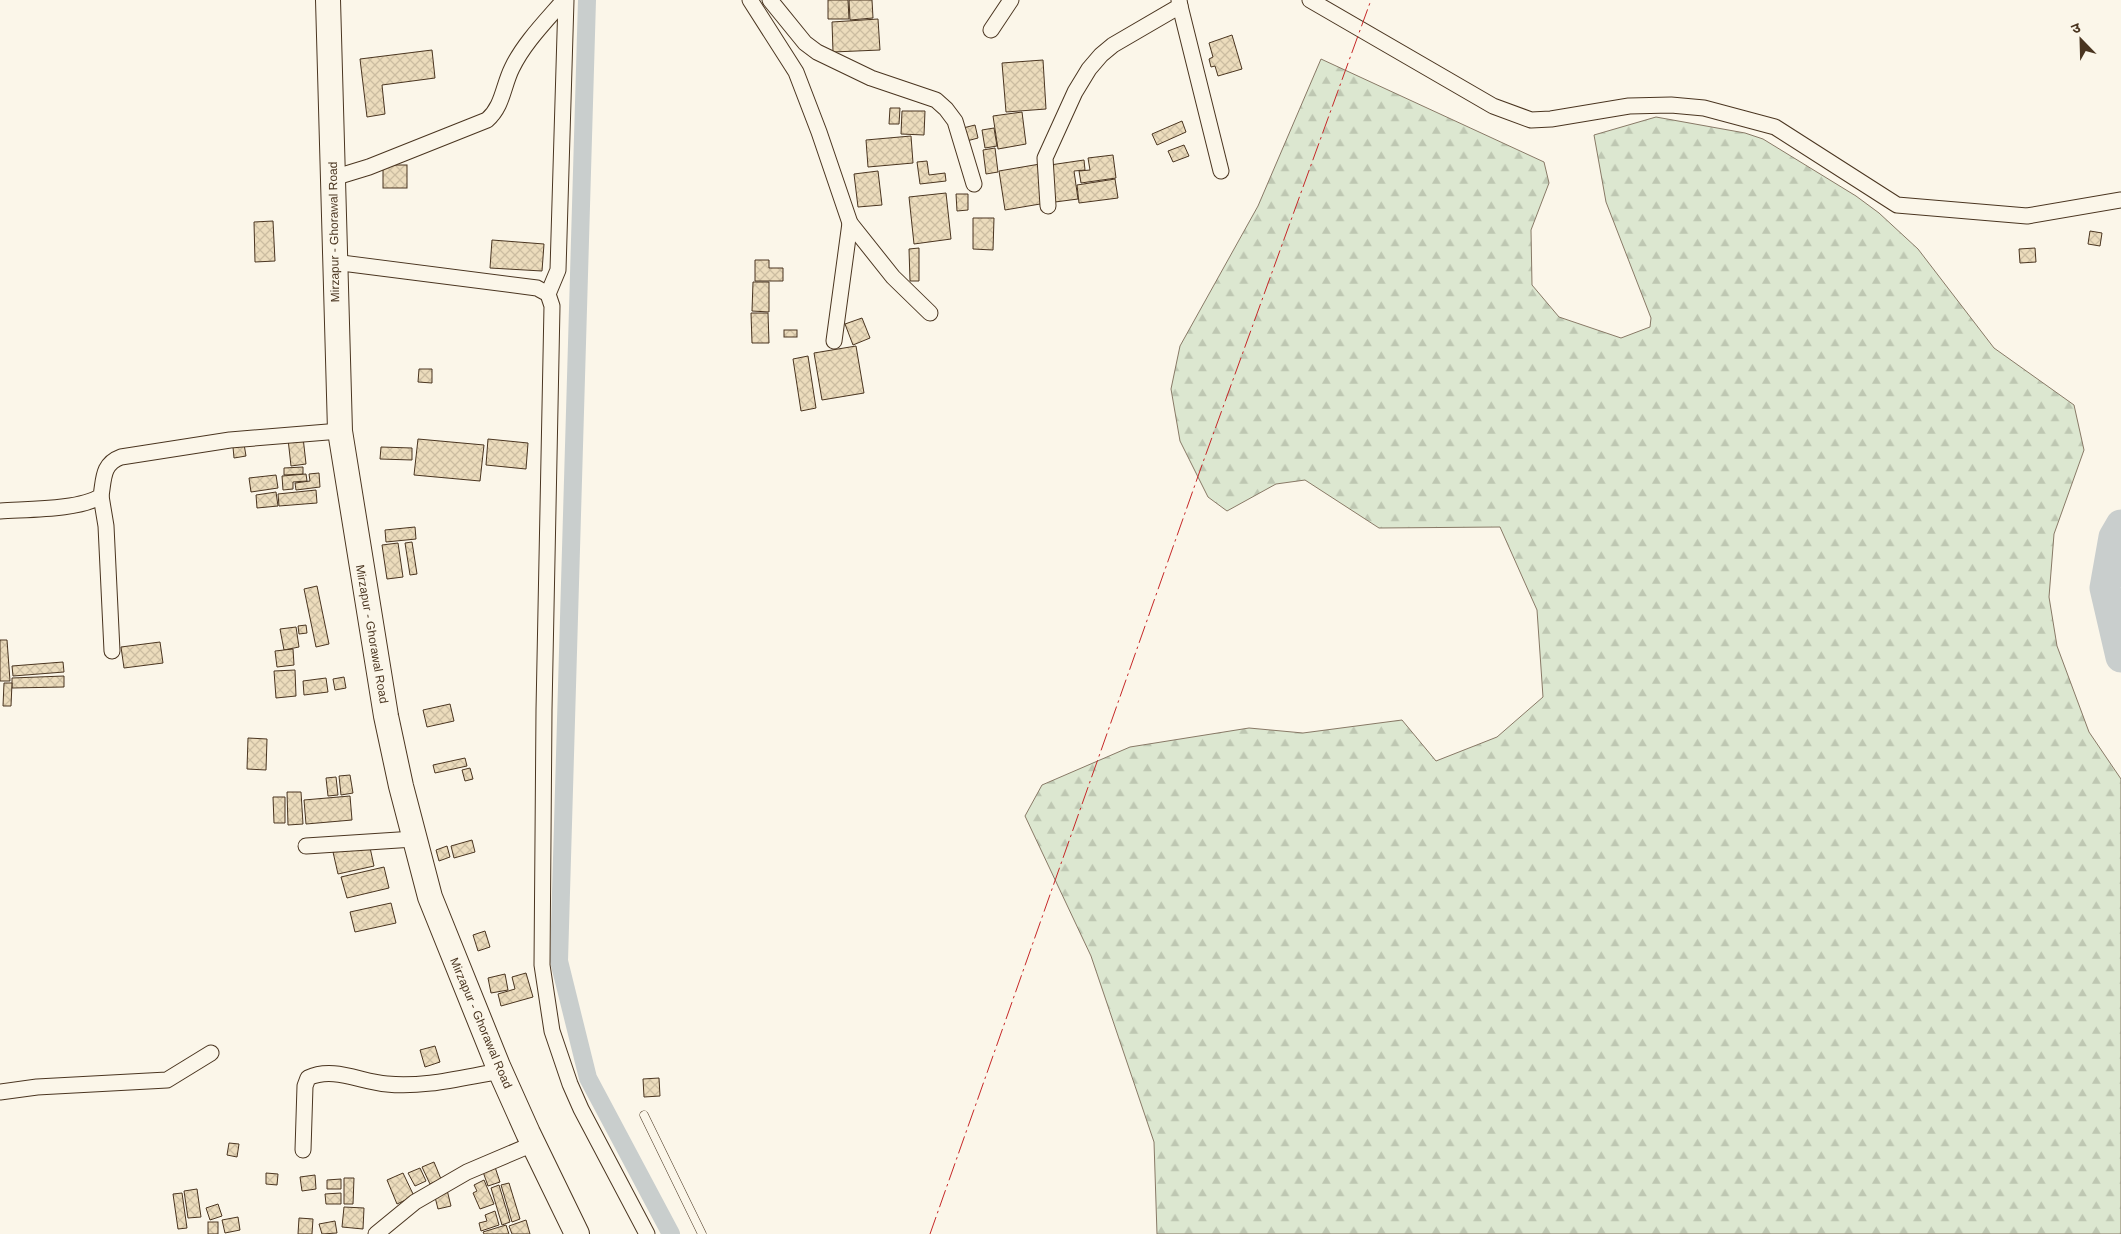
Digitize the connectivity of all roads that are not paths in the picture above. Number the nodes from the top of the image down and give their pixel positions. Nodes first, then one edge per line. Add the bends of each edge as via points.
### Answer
1 (328, 0) edge
2 (565, 0) edge
3 (750, 0) edge
4 (770, 0) edge
5 (1011, 0) edge
6 (1310, 0) edge
7 (1180, 3) edge
8 (991, 30) dead end
9 (1221, 171) dead end
10 (333, 178) junction
11 (974, 184) dead end
12 (2121, 200) edge
13 (1048, 206) dead end
14 (850, 223) junction
15 (334, 262) junction
16 (548, 294) junction
17 (930, 313) dead end
18 (834, 341) dead end
19 (340, 431) junction
20 (102, 496) junction
21 (0, 511) edge
22 (112, 651) dead end
23 (414, 839) junction
24 (306, 846) dead end
25 (211, 1053) dead end
26 (501, 1072) junction
27 (0, 1092) edge
28 (644, 1115) dead end
29 (533, 1144) junction
30 (303, 1150) dead end
31 (376, 1234) edge
32 (577, 1234) edge
33 (647, 1234) edge
34 (702, 1234) edge

1 - 10 main road, Mirzapur - Ghorawal Road
2 - 10 street via 530,39 512,68 496,112 487,120
2 - 16 street via 558,270
3 - 14 street via 796,72
4 - 11 street via 805,43 817,52 871,78 936,100 946,109 955,121
5 - 8 street
6 - 12 street via 1493,106 1531,120 1630,106 1704,108 1775,127 1897,205 2026,216
7 - 9 street
7 - 13 street via 1113,45 1089,69 1045,158
10 - 15 main road, Mirzapur - Ghorawal Road
14 - 17 street via 893,277
14 - 18 street
15 - 16 street via 520,284
15 - 19 main road, Mirzapur - Ghorawal Road
16 - 33 street via 553,321 542,966 552,1031 570,1084
19 - 20 street via 230,440 121,457 105,469
19 - 23 main road, Mirzapur - Ghorawal Road via 386,716
20 - 21 street via 79,504
20 - 22 street
23 - 24 street
23 - 26 main road, Mirzapur - Ghorawal Road via 430,897
25 - 27 street via 167,1080
26 - 29 main road, Mirzapur - Ghorawal Road
26 - 30 street via 389,1085 329,1072 316,1074 308,1078 305,1086
28 - 34 lane
29 - 31 street via 467,1172 415,1202
29 - 32 main road, Mirzapur - Ghorawal Road

